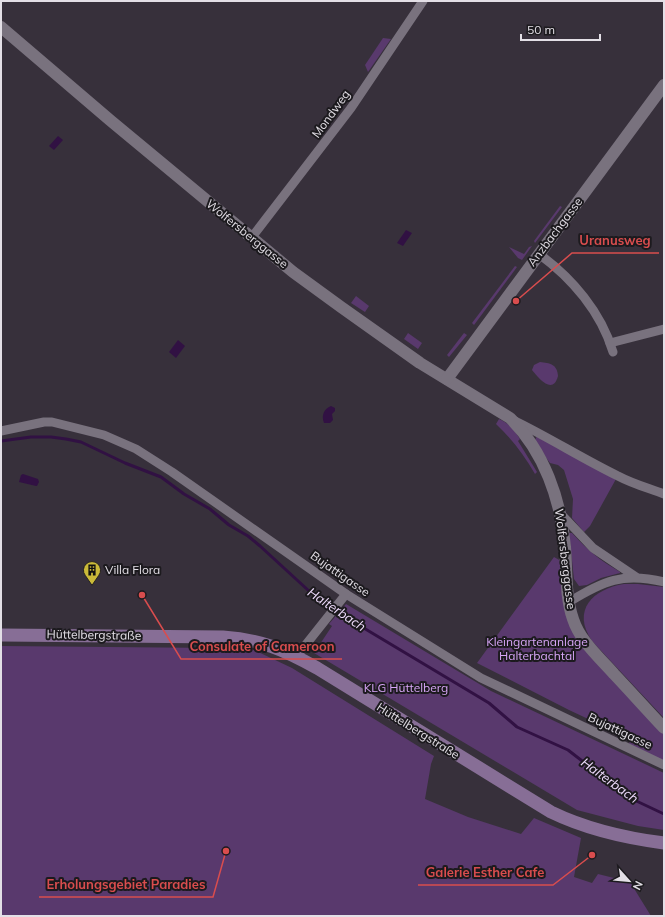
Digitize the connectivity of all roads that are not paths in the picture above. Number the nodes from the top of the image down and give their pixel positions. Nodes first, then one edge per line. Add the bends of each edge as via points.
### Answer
1 (423, 1) edge
2 (1, 27) edge
3 (664, 86) edge
4 (252, 238) junction
5 (539, 254) junction
6 (664, 329) edge
7 (447, 379) junction
8 (510, 418) junction
9 (1, 431) edge
10 (664, 494) edge
11 (560, 513) junction
12 (636, 578) junction
13 (664, 582) edge
14 (346, 594) junction
15 (569, 602) junction
16 (1, 635) edge
17 (296, 657) junction
18 (664, 728) edge
19 (664, 766) edge
20 (664, 843) edge

1 - 4 street, Mondweg via 351,108
2 - 4 street, Wolfersberggasse
3 - 5 street, Anzbachgasse
4 - 7 street, Wolfersberggasse via 341,307
5 - 6 street via 556,266 580,291 598,318 612,347
5 - 7 street, Anzbachgasse
7 - 8 street, Wolfersberggasse
8 - 10 street, Wolfersberggasse via 619,477
8 - 11 street, Wolfersberggasse via 525,434 543,465 554,490
9 - 14 street, Bujattigasse via 52,422 99,433 125,443 172,472
11 - 12 street via 593,548
11 - 15 street, Wolfersberggasse
12 - 13 street
12 - 15 street via 604,583
14 - 17 street
14 - 19 street, Bujattigasse via 496,686
15 - 18 street, Wolfersberggasse via 573,619 586,642
16 - 17 main road, Hüttelbergstraße via 234,638 266,644
17 - 20 main road, Hüttelbergstraße via 551,812 597,829

